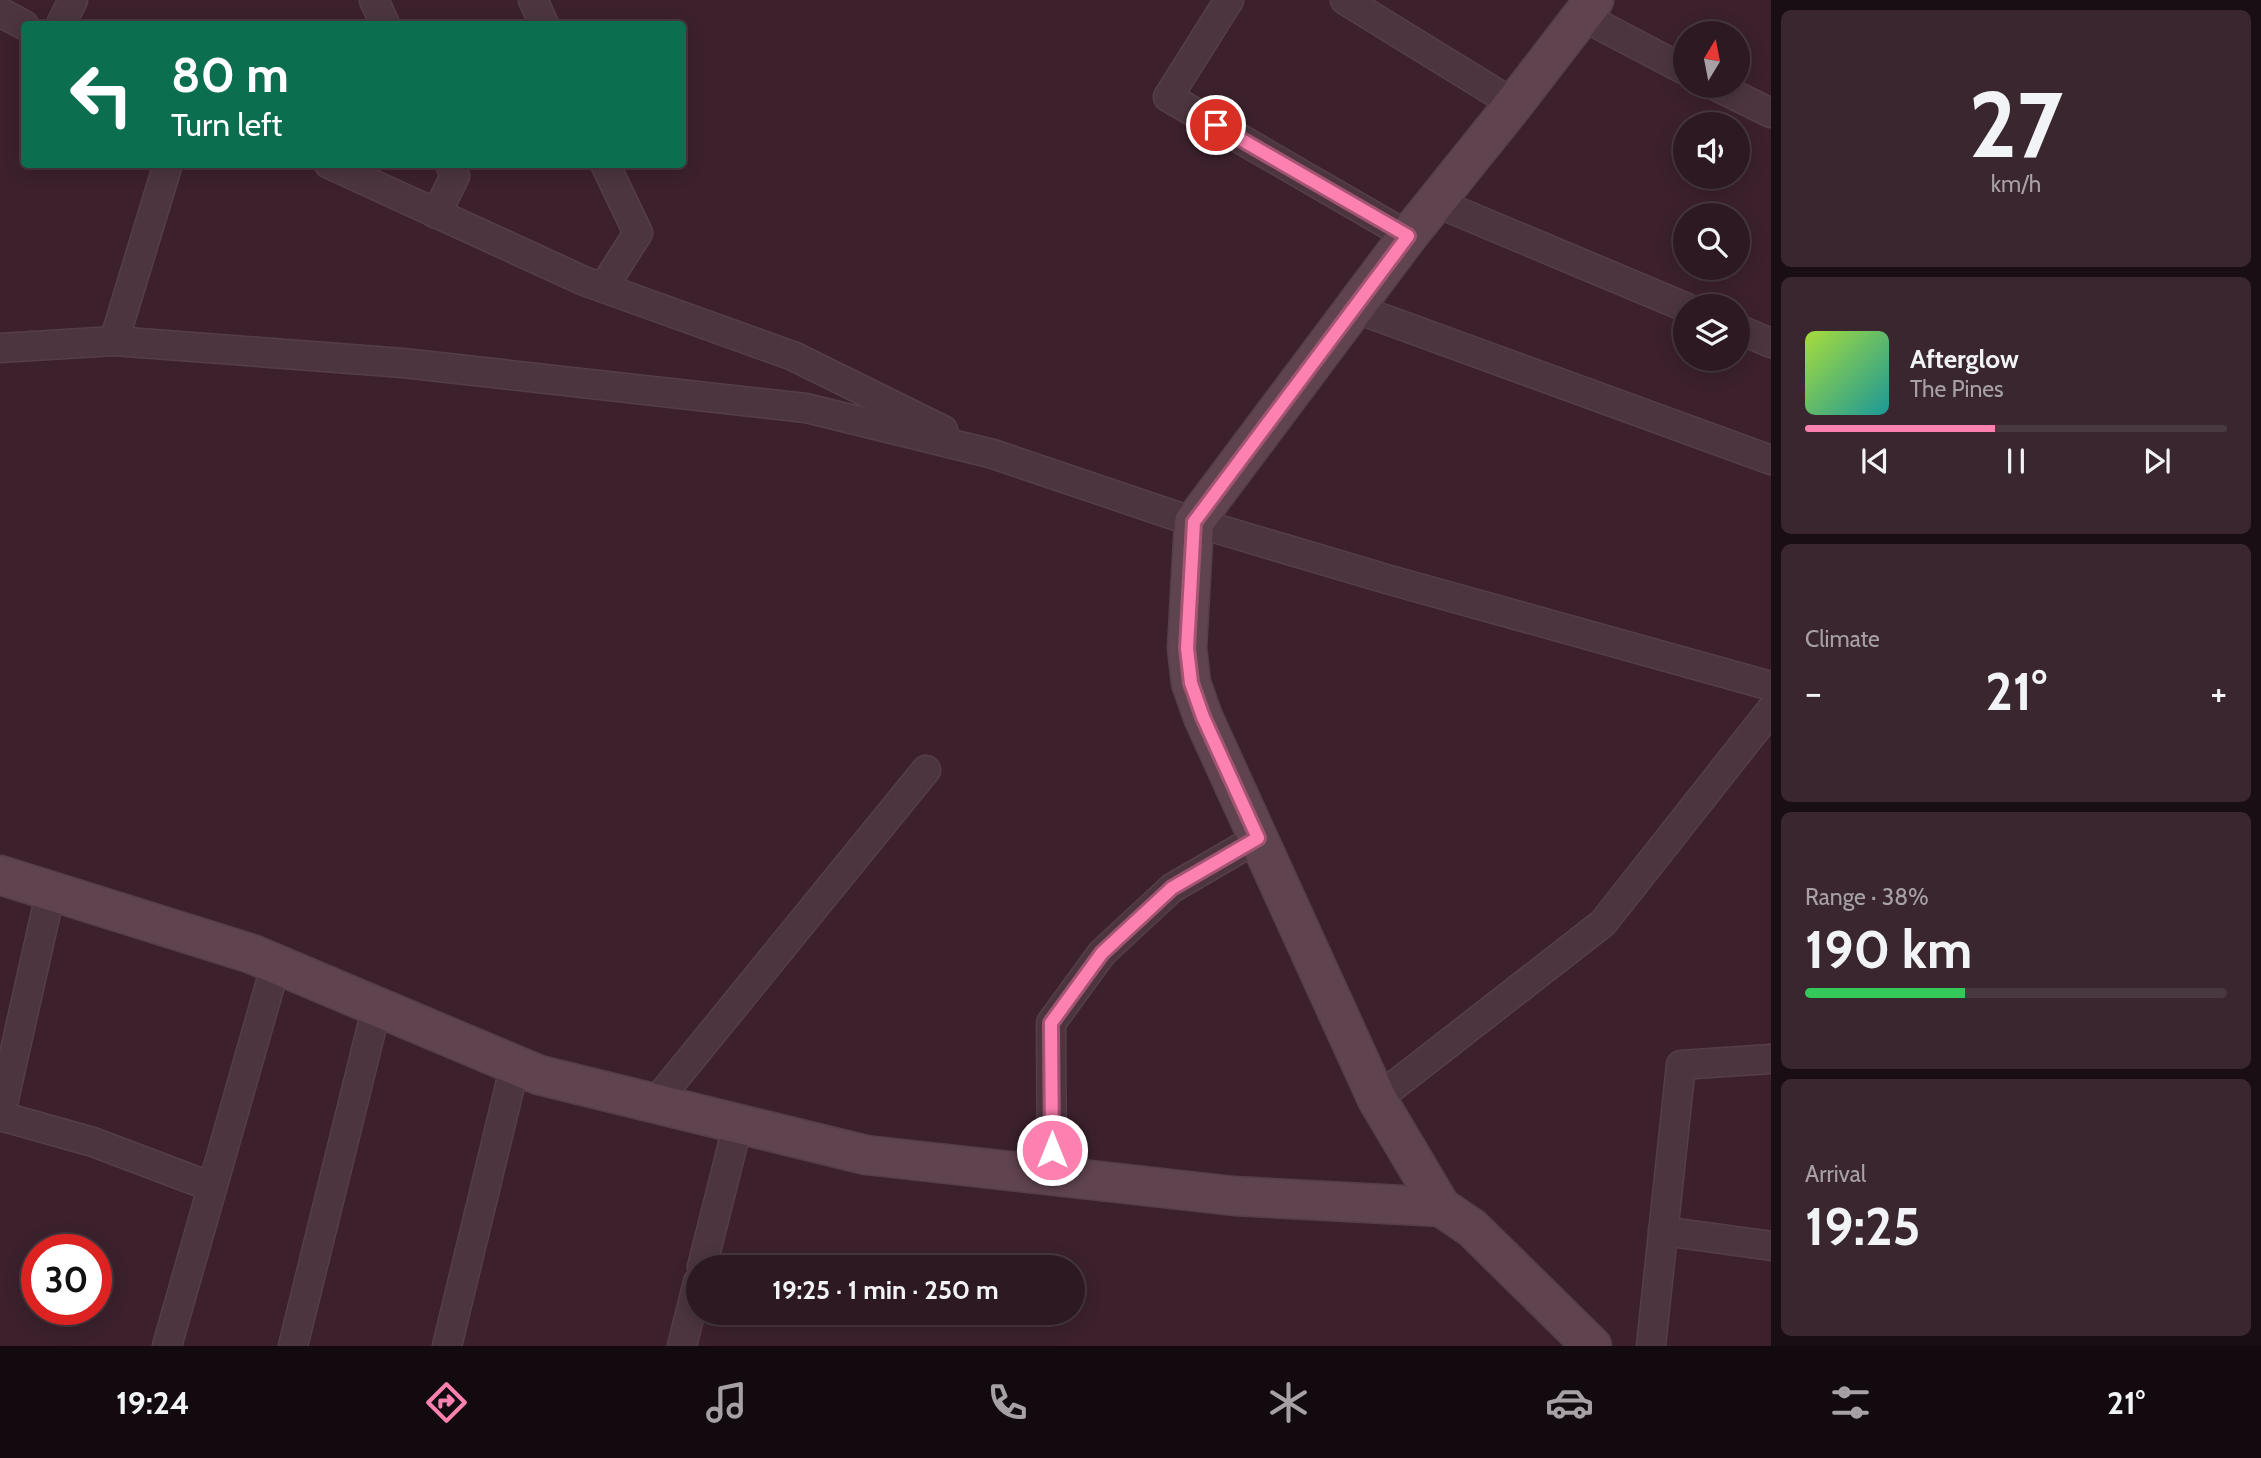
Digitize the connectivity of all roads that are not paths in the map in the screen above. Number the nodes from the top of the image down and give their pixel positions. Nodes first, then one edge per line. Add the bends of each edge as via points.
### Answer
1 (72, 0) edge
2 (374, 0) edge
3 (533, 0) edge
4 (1229, 0) edge
5 (1345, 0) edge
6 (1587, 6) edge
7 (0, 12) edge
8 (62, 21) edge
9 (384, 21) edge
10 (543, 21) edge
11 (21, 22) edge
12 (1673, 62) edge
13 (1740, 98) edge
14 (1514, 104) junction
15 (1771, 113) edge
16 (167, 168) edge
17 (338, 168) edge
18 (452, 168) edge
19 (607, 168) edge
20 (1435, 201) junction
21 (436, 214) junction
22 (1408, 236) junction
23 (603, 288) junction
24 (1673, 302) edge
25 (1354, 308) junction
26 (1750, 334) edge
27 (114, 341) junction
28 (1771, 343) edge
29 (0, 348) edge
30 (993, 454) junction
31 (1771, 460) edge
32 (1194, 522) junction
33 (1771, 686) edge
34 (1771, 709) edge
35 (926, 770) dead end
36 (1258, 838) junction
37 (0, 874) edge
38 (51, 890) junction
39 (276, 964) junction
40 (377, 1006) junction
41 (1771, 1059) edge
42 (515, 1065) junction
43 (1377, 1099) junction
44 (655, 1103) junction
45 (0, 1116) edge
46 (738, 1124) junction
47 (1052, 1176) junction
48 (212, 1187) junction
49 (1441, 1208) junction
50 (1663, 1231) junction
51 (1771, 1246) edge
52 (705, 1255) edge
53 (687, 1325) edge
54 (167, 1346) edge
55 (293, 1346) edge
56 (447, 1346) edge
57 (682, 1346) edge
58 (1592, 1346) edge
59 (1651, 1346) edge

1 - 8 street
2 - 9 street
3 - 10 street
4 - 22 street via 1168,97
5 - 14 street
6 - 12 street
6 - 14 street
7 - 11 street
13 - 15 street
14 - 20 street
16 - 27 street
17 - 21 street
18 - 21 street via 455,176
19 - 23 street via 638,233
20 - 22 street
20 - 24 street
21 - 23 street
22 - 25 street
23 - 30 street via 793,356
25 - 31 street
25 - 32 street
26 - 28 street
27 - 29 street
27 - 30 street via 403,363 806,408
30 - 32 street
32 - 33 street
32 - 36 street via 1187,648 1191,683
34 - 43 street via 1603,923
35 - 44 street
36 - 43 street
36 - 47 street via 1172,888 1102,953 1051,1023
37 - 38 street
38 - 39 street
38 - 45 street
39 - 40 street
39 - 48 street
40 - 42 street
40 - 55 street
41 - 50 street via 1681,1066
42 - 44 street
42 - 56 street
43 - 49 street
44 - 46 street
45 - 48 street via 93,1142
46 - 47 street via 866,1155
46 - 52 street
47 - 49 street via 1234,1196
48 - 54 street
49 - 58 street via 1472,1228
50 - 51 street
50 - 59 street
53 - 57 street

